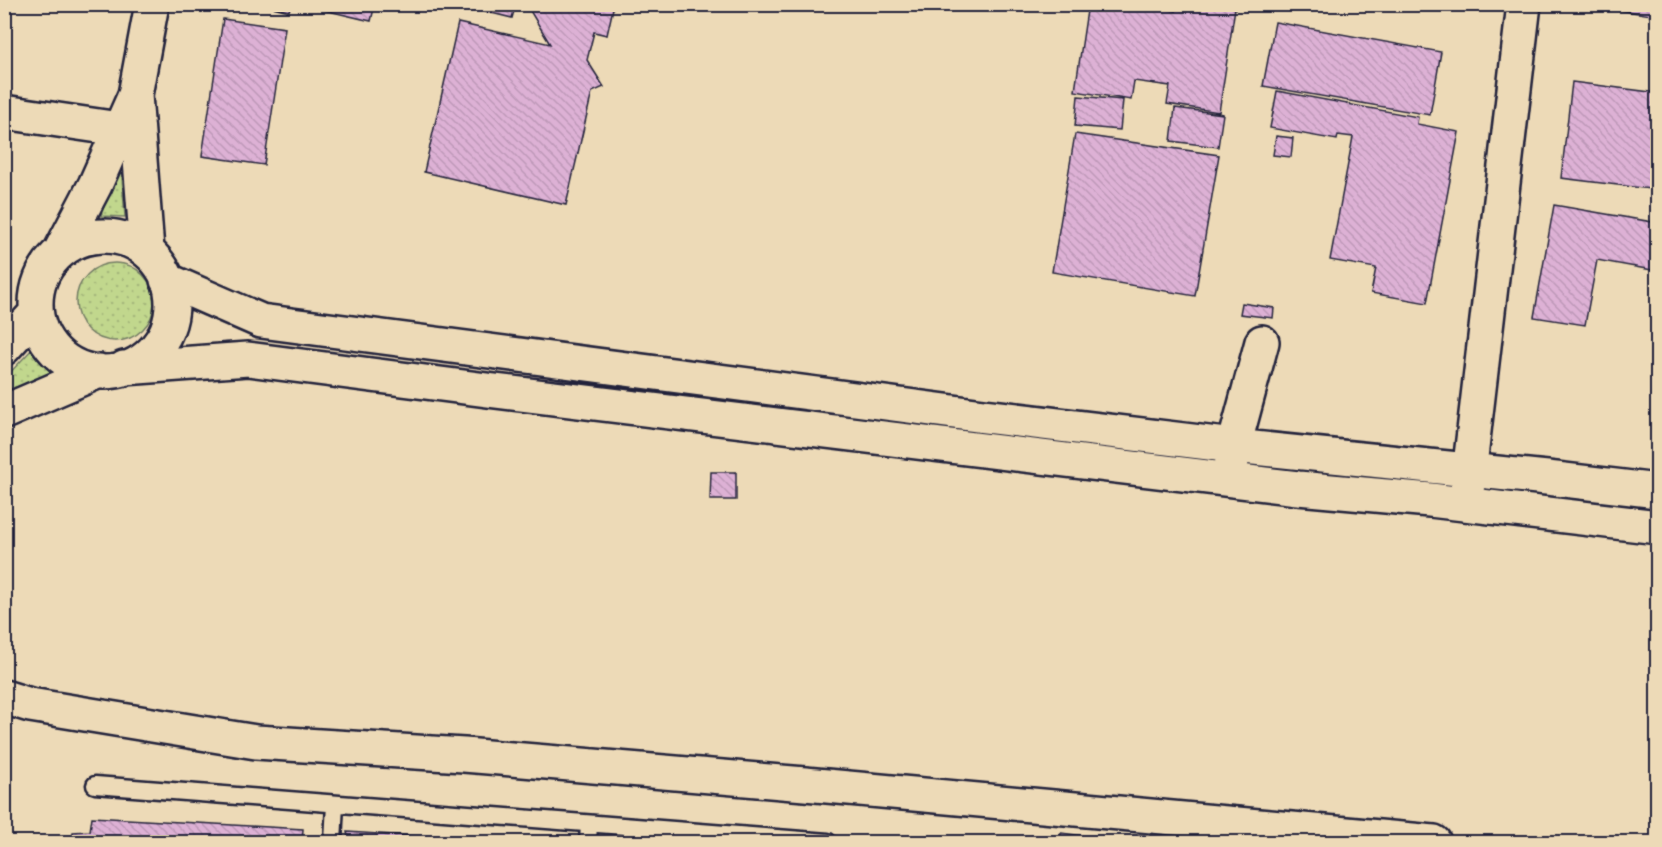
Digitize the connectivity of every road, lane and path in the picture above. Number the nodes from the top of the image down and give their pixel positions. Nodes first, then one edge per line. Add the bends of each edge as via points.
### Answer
1 (152, 4) edge
2 (1524, 4) edge
3 (135, 95) junction
4 (4, 112) edge
5 (119, 129) junction
6 (61, 250) junction
7 (147, 250) junction
8 (167, 280) junction
9 (35, 314) junction
10 (1262, 342) dead end
11 (4, 348) edge
12 (111, 370) junction
13 (4, 412) edge
14 (1234, 446) junction
15 (1469, 470) junction
16 (1229, 479) junction
17 (1658, 491) edge
18 (1465, 504) junction
19 (1658, 527) edge
20 (4, 697) edge
21 (94, 785) dead end
22 (335, 804) junction
23 (589, 824) junction
24 (333, 843) edge
25 (588, 843) edge
26 (828, 843) edge
27 (1434, 843) edge

1 - 3 main road
2 - 15 main road
3 - 5 main road
3 - 7 main road
4 - 5 main road
5 - 6 main road
6 - 7 main road via 82,239 104,235 127,239
6 - 9 main road via 46,267 37,288
7 - 8 main road via 162,267
8 - 12 main road via 172,311 166,333 153,351 135,364
8 - 14 main road via 261,321
9 - 11 main road
9 - 12 main road via 54,350 71,364 92,371
10 - 14 main road
12 - 13 main road
12 - 16 main road via 248,359
14 - 15 main road
14 - 16 main road
15 - 17 main road
15 - 18 main road
16 - 18 main road
18 - 19 main road
20 - 27 main road via 30,705 256,742 641,770
21 - 22 lane
22 - 23 lane
22 - 24 lane
23 - 25 lane
23 - 26 lane

